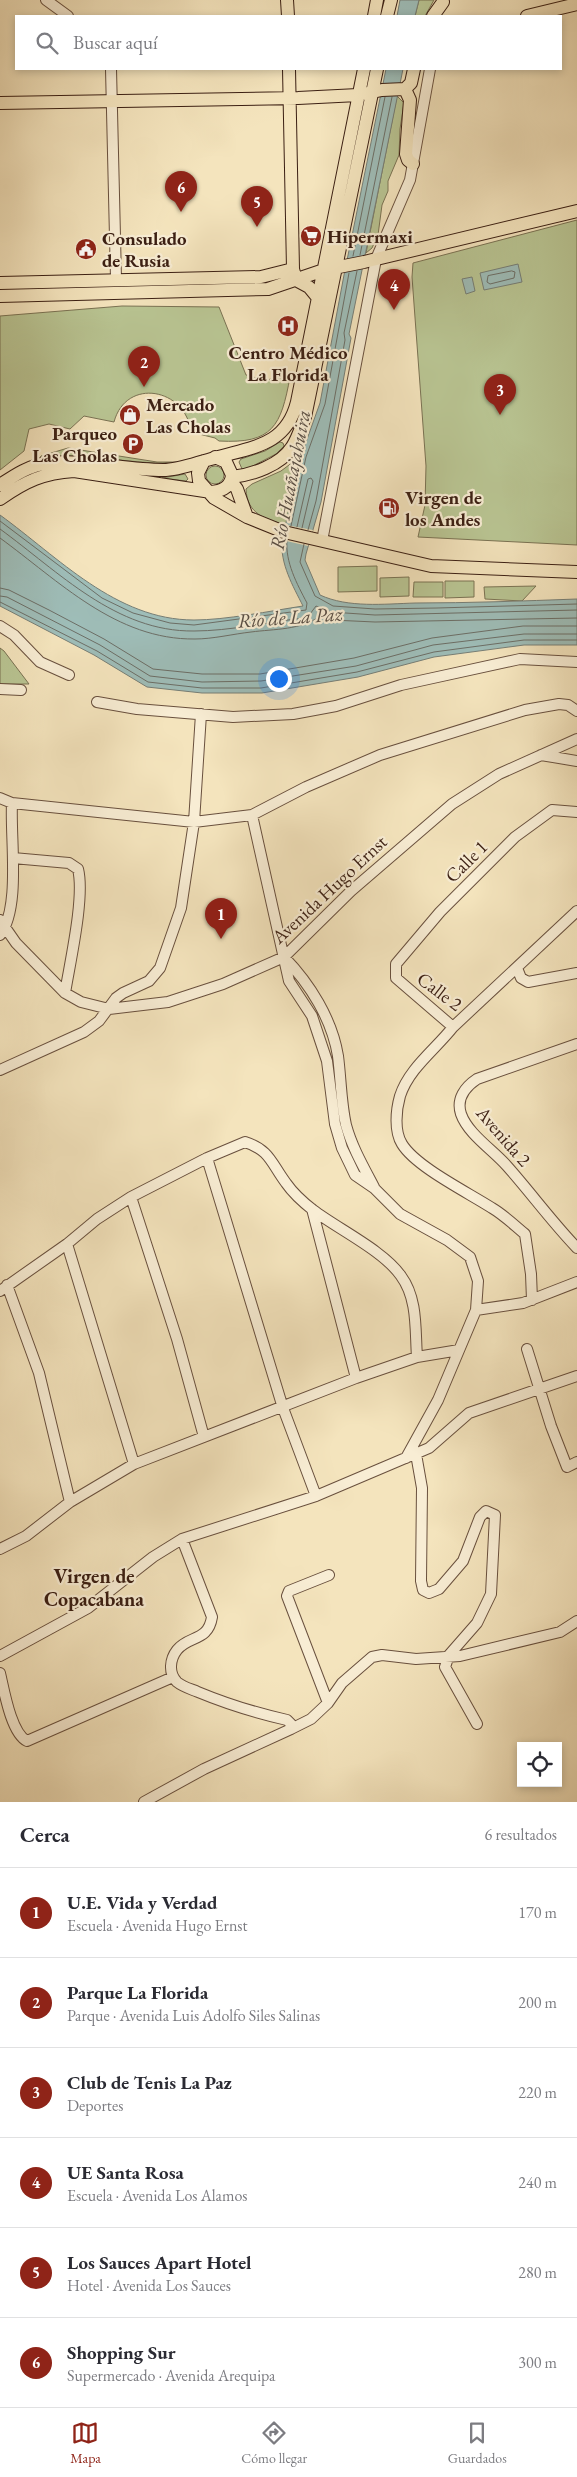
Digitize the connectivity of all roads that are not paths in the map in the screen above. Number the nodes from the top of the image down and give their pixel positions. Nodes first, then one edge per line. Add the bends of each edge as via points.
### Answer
1 (46, 0) edge
2 (287, 0) edge
3 (377, 0) edge
4 (391, 0) edge
5 (443, 1) edge
6 (577, 4) edge
7 (67, 15) edge
8 (288, 15) edge
9 (374, 15) edge
10 (388, 15) edge
11 (434, 15) edge
12 (440, 15) edge
13 (531, 15) edge
14 (111, 70) edge
15 (289, 70) edge
16 (364, 70) edge
17 (377, 70) edge
18 (414, 70) edge
19 (430, 70) edge
20 (402, 89) junction
21 (377, 91) junction
22 (358, 95) junction
23 (290, 98) junction
24 (111, 100) junction
25 (0, 103) edge
26 (414, 164) junction
27 (577, 210) edge
28 (370, 260) junction
29 (335, 268) junction
30 (294, 274) junction
31 (116, 279) junction
32 (0, 283) edge
33 (116, 292) junction
34 (0, 296) edge
35 (318, 298) junction
36 (209, 459) junction
37 (231, 479) junction
38 (0, 485) edge
39 (206, 491) junction
40 (0, 499) edge
41 (247, 517) junction
42 (316, 540) junction
43 (577, 572) edge
44 (0, 626) edge
45 (577, 662) edge
46 (69, 675) dead end
47 (0, 689) edge
48 (21, 690) dead end
49 (97, 702) dead end
50 (577, 711) edge
51 (201, 714) junction
52 (577, 739) edge
53 (540, 755) junction
54 (577, 761) edge
55 (0, 798) edge
56 (12, 803) junction
57 (577, 812) edge
58 (252, 814) junction
59 (194, 822) junction
60 (13, 858) junction
61 (577, 911) edge
62 (3, 923) edge
63 (0, 936) edge
64 (284, 958) junction
65 (396, 964) joint
66 (517, 968) junction
67 (577, 973) edge
68 (65, 993) junction
69 (109, 1009) junction
70 (454, 1028) junction
71 (577, 1044) edge
72 (0, 1070) edge
73 (207, 1158) junction
74 (131, 1197) junction
75 (312, 1209) junction
76 (577, 1233) edge
77 (565, 1236) junction
78 (67, 1244) junction
79 (577, 1248) edge
80 (577, 1282) edge
81 (4, 1288) edge
82 (532, 1300) junction
83 (476, 1310) junction
84 (527, 1349) dead end
85 (459, 1350) junction
86 (416, 1357) junction
87 (577, 1376) edge
88 (356, 1378) junction
89 (539, 1388) junction
90 (283, 1408) junction
91 (204, 1437) junction
92 (411, 1456) junction
93 (577, 1462) edge
94 (134, 1464) junction
95 (316, 1496) junction
96 (70, 1502) junction
97 (182, 1539) junction
98 (0, 1547) edge
99 (329, 1575) dead end
100 (577, 1621) edge
101 (0, 1656) edge
102 (449, 1656) junction
103 (0, 1673) edge
104 (173, 1677) junction
105 (328, 1703) junction
106 (477, 1724) dead end
107 (291, 1729) junction
108 (144, 1802) edge

1 - 7 street
2 - 8 main road
3 - 9 main road
4 - 10 main road
5 - 11 main road
5 - 12 street
6 - 13 main road
14 - 24 street
15 - 23 main road
16 - 22 main road
17 - 21 main road
18 - 20 main road via 410,83
19 - 26 street
20 - 21 main road
20 - 26 main road via 410,100 406,154
21 - 22 main road
21 - 29 main road
22 - 23 main road
22 - 29 main road
23 - 24 main road
23 - 30 main road
24 - 25 main road
24 - 31 street
26 - 28 street via 404,198
27 - 28 main road
28 - 29 main road
28 - 42 street
29 - 30 main road
29 - 35 main road
29 - 37 main road via 308,404 297,438 291,449 270,465
30 - 31 main road
30 - 33 main road via 257,290
30 - 35 main road
31 - 32 main road
31 - 33 main road
33 - 34 main road
35 - 36 main road via 295,409 286,427 258,446
36 - 37 main road via 226,462 231,470
36 - 38 main road via 165,470 76,462 46,463 21,472
36 - 39 main road via 198,477
37 - 39 main road via 219,492
37 - 41 main road
39 - 40 main road via 74,471 31,479
39 - 41 main road
41 - 42 main road via 284,532
42 - 43 main road via 440,568
44 - 46 street via 14,634 40,662
45 - 51 street via 520,659 401,685 336,706 292,714 233,717
47 - 48 street
49 - 51 street
50 - 58 street via 560,704 525,710 380,755
51 - 59 street
52 - 53 street, Avenida Hugo Ernst
53 - 54 street
53 - 64 street, Avenida Hugo Ernst via 499,774 452,804 365,878
55 - 56 street
56 - 59 street
56 - 60 street
57 - 65 street, Calle 1 via 552,810 515,837 440,912
58 - 59 street
58 - 64 street
59 - 69 street via 181,908 160,968 148,981 123,993
60 - 62 street via 14,874
60 - 68 street via 69,863 78,869 77,915
61 - 66 street, Calle 2
62 - 63 street
62 - 68 street, Avenida Hugo Ernst via 16,943
64 - 69 street, Avenida Hugo Ernst via 223,984 168,1002
64 - 83 street via 297,971 326,1015 338,1054 350,1138 374,1188 400,1214 470,1257 478,1281
65 - 70 street, Calle 2 via 396,978
66 - 67 street via 521,978 528,982
66 - 70 street, Calle 2
68 - 69 street, Avenida Hugo Ernst via 81,1002
69 - 72 street via 84,1032
70 - 82 street via 427,1054 400,1095 398,1131 402,1144 419,1161 494,1209 525,1234 532,1274
71 - 77 street, Avenida 2 via 477,1079 466,1087 460,1102 466,1124 506,1164
73 - 74 street
73 - 75 street via 244,1142 261,1147 287,1185
73 - 90 street
74 - 78 street
74 - 91 street via 177,1339
75 - 86 street via 374,1251 401,1276 414,1307
75 - 88 street
76 - 77 street
77 - 79 street, Avenida 2
78 - 81 street
78 - 94 street
80 - 82 street
81 - 96 street via 38,1374
82 - 83 street
83 - 85 street
84 - 89 street
85 - 86 street
85 - 92 street
86 - 88 street
87 - 89 street
88 - 90 street
89 - 92 street via 469,1413 429,1448
89 - 93 street via 567,1467
90 - 91 street
90 - 95 street
91 - 94 street
92 - 95 street
92 - 102 street via 422,1488 423,1590 430,1593 439,1589 463,1560 486,1511 493,1512 496,1520 491,1594 476,1623
94 - 96 street
95 - 97 street
96 - 98 street via 26,1536
97 - 101 street via 153,1557 88,1608
97 - 104 street via 212,1617 208,1630 178,1649 171,1662
99 - 105 street via 289,1591 287,1596
100 - 102 street via 560,1632
102 - 105 street via 416,1659 382,1654 372,1657 342,1683
102 - 106 street via 446,1673
103 - 104 street via 9,1710 26,1742
104 - 107 street via 183,1686 233,1707 287,1720
105 - 107 street via 311,1719
107 - 108 street via 204,1769

